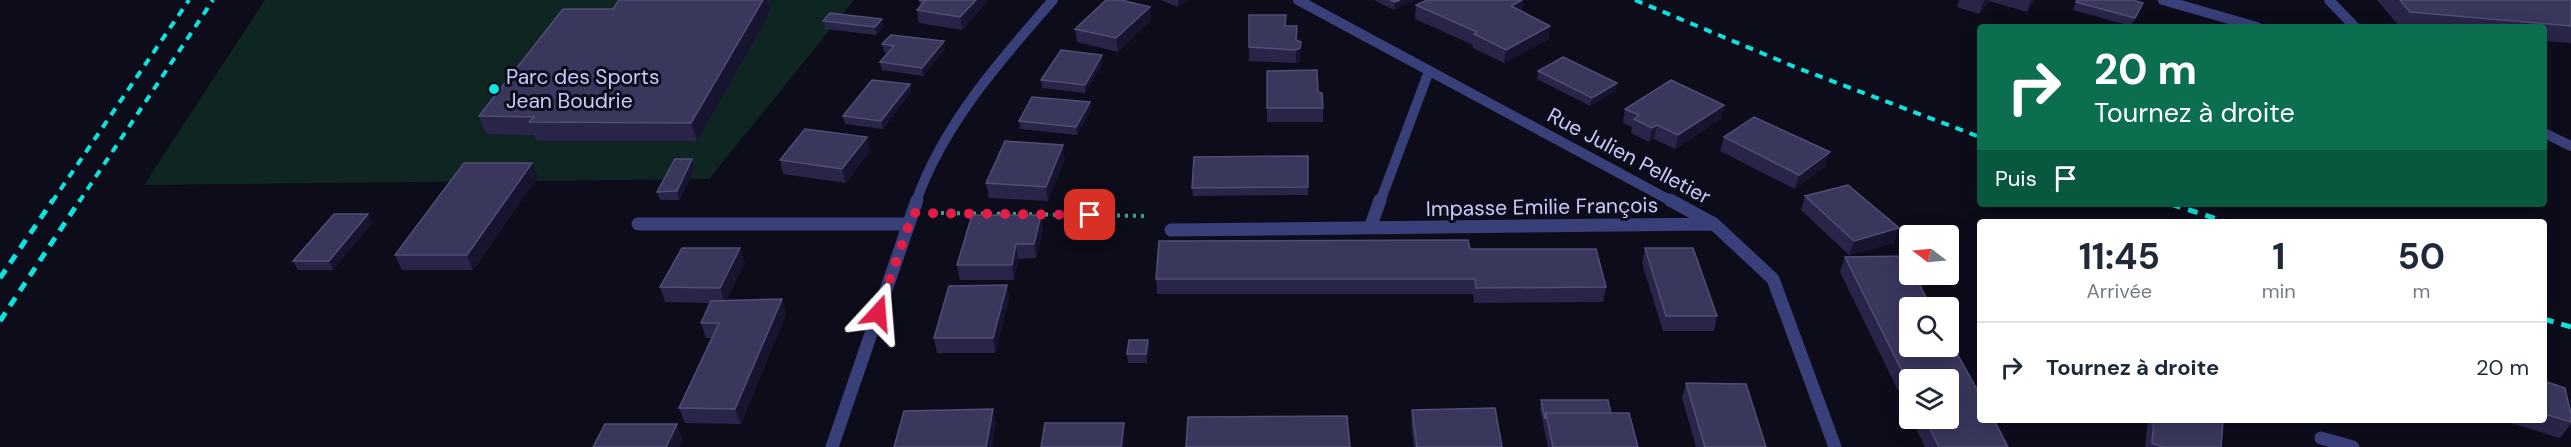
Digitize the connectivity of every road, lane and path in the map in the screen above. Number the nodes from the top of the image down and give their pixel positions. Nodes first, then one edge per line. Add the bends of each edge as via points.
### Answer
1 (1053, 0) edge
2 (1298, 0) edge
3 (2163, 0) edge
4 (2329, 0) edge
5 (2247, 24) edge
6 (2352, 24) edge
7 (1429, 71) junction
8 (2547, 134) edge
9 (2571, 146) edge
10 (911, 219) junction
11 (638, 224) dead end
12 (1714, 224) junction
13 (1370, 228) junction
14 (1170, 230) joint
15 (2322, 438) dead end
16 (832, 447) edge
17 (1835, 447) edge
18 (2353, 447) edge

1 - 10 street via 993,69 927,170
2 - 7 street, Rue Julien Pelletier
3 - 5 street
4 - 6 street
7 - 12 street, Rue Julien Pelletier
7 - 13 street
8 - 9 street
10 - 11 street
10 - 14 path via 1156,216
10 - 16 street
12 - 13 street, Impasse Emilie François
12 - 17 street, Rue Julien Pelletier via 1773,279
13 - 14 street, Impasse Emilie François
15 - 18 street

